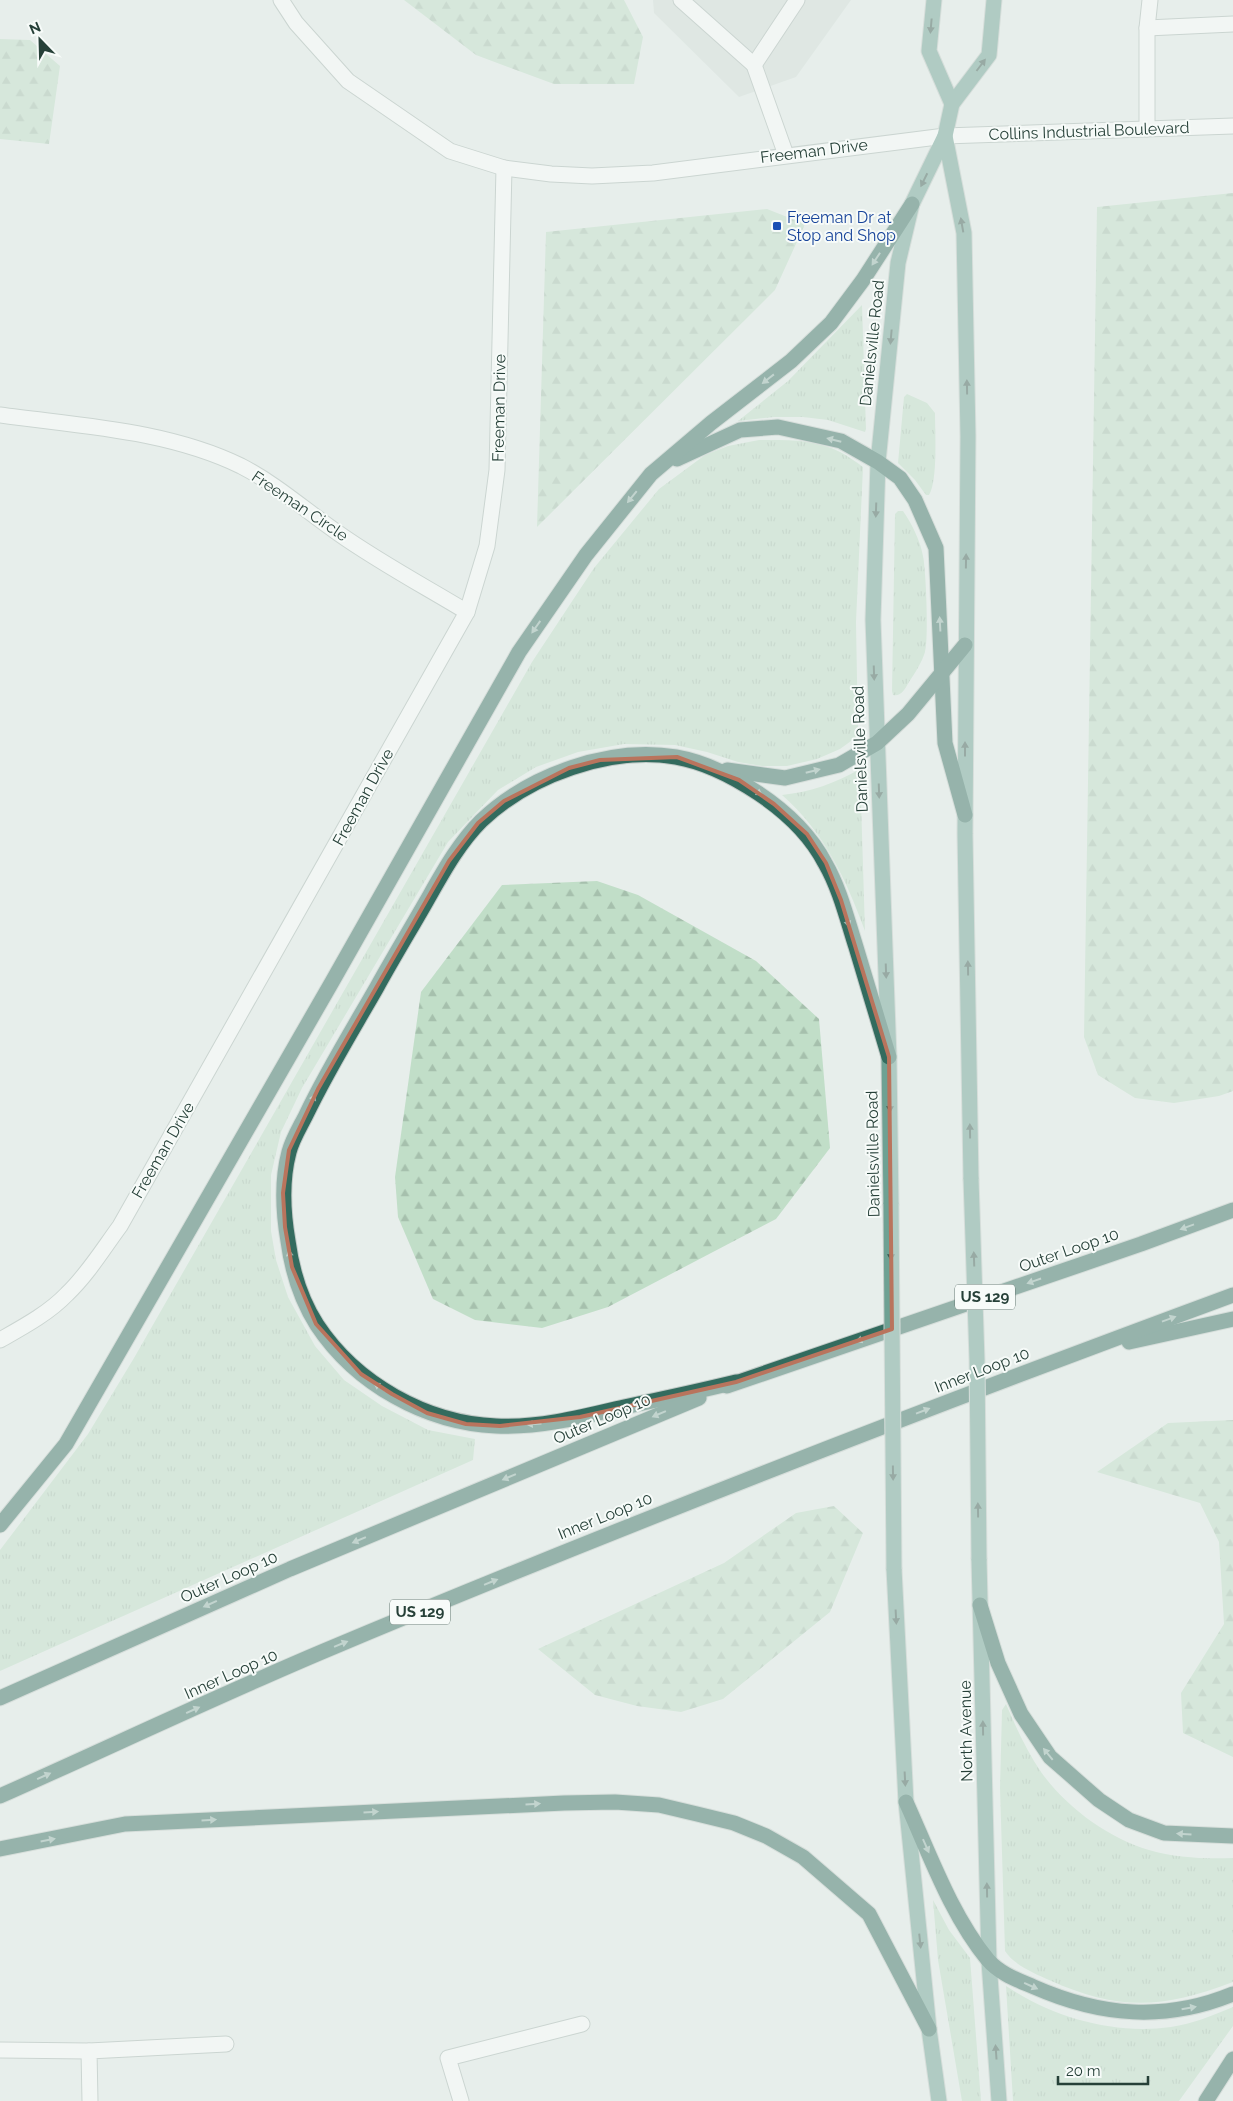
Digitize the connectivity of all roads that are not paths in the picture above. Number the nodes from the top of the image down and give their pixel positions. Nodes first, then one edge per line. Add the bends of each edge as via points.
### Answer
1 (282, 0) edge
2 (681, 0) edge
3 (797, 0) edge
4 (934, 0) edge
5 (994, 0) edge
6 (1150, 0) edge
7 (1233, 24) edge
8 (1146, 28) junction
9 (754, 65) junction
10 (952, 104) junction
11 (1233, 126) edge
12 (1147, 129) junction
13 (944, 136) junction
14 (786, 154) junction
15 (504, 168) junction
16 (912, 204) junction
17 (0, 415) edge
18 (878, 462) junction
19 (651, 474) junction
20 (467, 612) junction
21 (965, 645) junction
22 (943, 672) junction
23 (877, 742) junction
24 (713, 768) junction
25 (965, 815) junction
26 (889, 1057) junction
27 (1233, 1210) edge
28 (1233, 1295) edge
29 (1233, 1319) edge
30 (0, 1340) edge
31 (1074, 1354) junction
32 (977, 1360) joint
33 (736, 1382) junction
34 (0, 1525) edge
35 (980, 1605) junction
36 (0, 1698) edge
37 (0, 1796) edge
38 (906, 1802) junction
39 (1233, 1836) edge
40 (0, 1849) edge
41 (989, 1962) junction
42 (1233, 1994) edge
43 (582, 2024) dead end
44 (929, 2029) junction
45 (226, 2044) dead end
46 (0, 2050) edge
47 (89, 2051) junction
48 (1233, 2059) edge
49 (90, 2101) edge
50 (461, 2101) edge
51 (939, 2101) edge
52 (999, 2101) edge
53 (1206, 2101) edge

1 - 15 street, Freeman Drive via 296,23 348,81 450,151
2 - 9 street
3 - 9 street
4 -> 10 main road via 929,51
10 -> 5 main road, Danielsville Road via 989,55
6 - 8 street
7 - 8 street
8 - 12 street
9 - 14 street
10 - 13 main road, Danielsville Road
11 - 12 street, Collins Industrial Boulevard
12 - 13 street, Collins Industrial Boulevard
13 - 14 street, Freeman Drive
13 -> 16 main road, Danielsville Road
21 -> 13 main road, Danielsville Road via 968,436 964,233
14 - 15 street, Freeman Drive via 652,172 592,176
15 - 20 street, Freeman Drive via 498,470 487,546
16 -> 18 main road, Danielsville Road via 898,263
16 -> 19 highway via 863,280 831,322 791,361
17 - 20 street, Freeman Circle via 138,434 194,448 240,466 284,492 338,533
18 -> 19 highway via 841,441 778,427 740,430
22 -> 18 highway via 936,548 916,500 900,478
18 -> 23 main road, Danielsville Road via 872,620
19 -> 34 highway via 586,555 518,652 66,1444
20 - 30 street, Freeman Drive via 120,1226 67,1295
21 - 22 highway
25 -> 21 main road, Danielsville Road
22 - 23 highway via 908,714
22 - 25 highway via 945,743
24 -> 23 highway via 785,778 839,765
23 -> 26 main road, Danielsville Road
24 -> 26 highway via 739,780 774,804 807,834 826,863 841,900
33 -> 24 highway via 545,1423 466,1424 427,1412 361,1374 336,1350 316,1324 292,1267 283,1193 289,1150 318,1089 449,862 478,824 504,801 531,785 569,768 600,760 635,756 677,757
32 -> 25 main road, Danielsville Road, bridge
26 -> 38 main road, Danielsville Road, bridge via 894,1568
27 -> 33 highway, Outer Loop 10 / US 129
31 -> 28 highway, Inner Loop 10 / US 129
29 - 31 highway
37 -> 31 highway, Inner Loop 10 / US 129 via 320,1653 626,1526
35 -> 32 main road, North Avenue, bridge
33 -> 36 highway, Outer Loop 10 / US 129 via 290,1569
39 -> 35 highway via 1164,1833 1129,1820 1099,1800 1050,1757 1021,1714 998,1663
41 -> 35 main road, North Avenue
38 -> 41 highway via 960,1916
38 -> 44 main road
40 -> 44 highway via 125,1824 564,1803 659,1805 734,1823 804,1857 869,1914
41 -> 42 highway via 1007,1976 1051,1995 1097,2009 1149,2014 1194,2008
52 -> 41 main road, North Avenue
43 - 50 street via 448,2058
44 - 51 main road
45 - 47 street
46 - 47 street
47 - 49 street
48 - 53 highway

